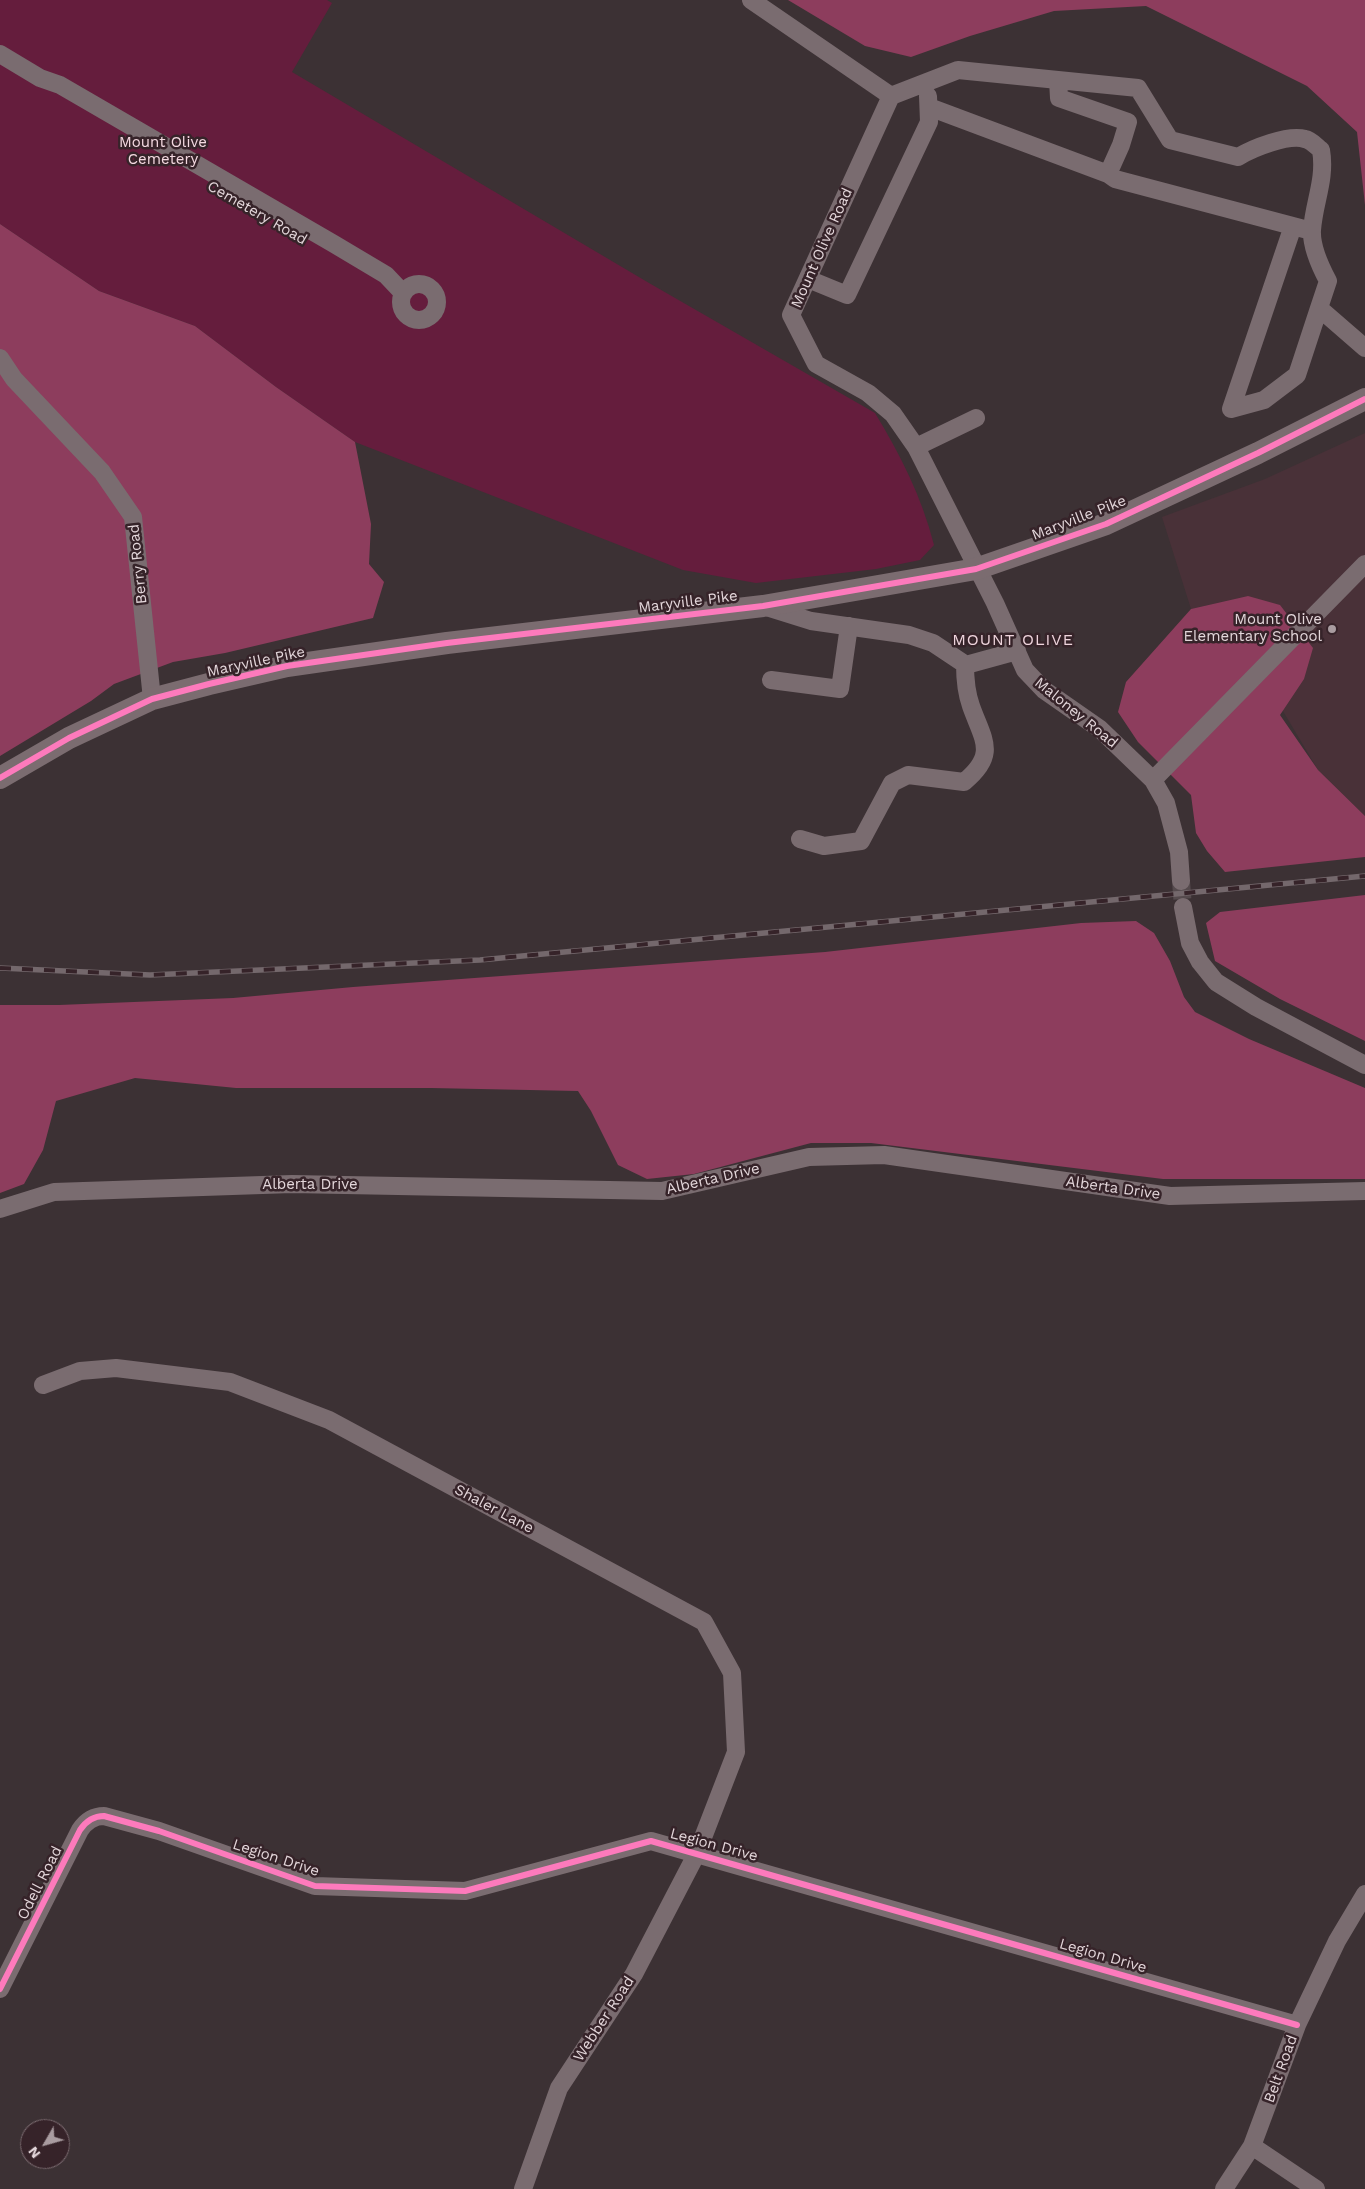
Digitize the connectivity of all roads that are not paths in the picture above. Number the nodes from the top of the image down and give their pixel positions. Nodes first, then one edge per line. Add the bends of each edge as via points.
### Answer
1 (760, 2) edge
2 (0, 54) edge
3 (1058, 80) junction
4 (928, 82) junction
5 (891, 96) junction
6 (929, 107) junction
7 (1108, 174) junction
8 (1293, 226) junction
9 (1312, 231) junction
10 (808, 279) junction
11 (403, 293) dead end
12 (1319, 308) junction
13 (1365, 348) edge
14 (0, 358) edge
15 (1365, 399) edge
16 (976, 418) dead end
17 (916, 447) junction
18 (1365, 564) edge
19 (976, 569) junction
20 (763, 606) junction
21 (849, 626) junction
22 (1017, 651) junction
23 (965, 664) junction
24 (771, 680) dead end
25 (152, 699) junction
26 (0, 778) edge
27 (1153, 780) junction
28 (800, 839) dead end
29 (1180, 881) tunnel mouth
30 (1183, 907) tunnel mouth
31 (1365, 1065) edge
32 (1365, 1190) edge
33 (0, 1210) edge
34 (43, 1385) dead end
35 (91, 1819) joint
36 (697, 1853) junction
37 (1365, 1894) edge
38 (0, 1989) edge
39 (1297, 2025) junction
40 (1252, 2146) junction
41 (523, 2189) edge
42 (1224, 2189) edge
43 (1316, 2189) edge

1 - 5 street
2 - 11 street, Cemetery Road via 40,78 55,94 380,285
3 - 4 street via 958,70
3 - 7 street via 1059,98 1128,122 1122,145
3 - 9 street via 1138,88 1170,140 1238,157 1253,148 1286,139 1306,139 1321,150 1324,167
4 - 5 street
4 - 6 street
5 - 10 street, Mount Olive Road
6 - 7 street
6 - 10 street via 929,122 847,295
7 - 8 street via 1115,179
8 - 9 street
8 - 12 street via 1232,409 1264,400 1297,375
9 - 12 street via 1318,262 1328,281
10 - 17 street, Mount Olive Road via 792,315 816,364 868,392 893,414
12 - 13 street
14 - 25 street, Berry Road via 14,379 102,472 134,517
15 - 19 main road, Maryville Pike via 1106,524
16 - 17 street
17 - 19 street, Mount Olive Road
18 - 27 street
19 - 20 main road, Maryville Pike
19 - 22 street, Maloney Road
20 - 21 street via 811,621
20 - 25 main road, Maryville Pike via 447,642 296,665
21 - 23 street via 909,635 933,643
21 - 24 street via 840,689
22 - 23 street
22 - 27 street, Maloney Road via 1025,670 1044,690 1100,729
23 - 28 street via 965,686 985,740 985,754 975,773 964,782 908,775 892,783 861,841 824,846
25 - 26 main road, Maryville Pike via 69,738
27 - 29 street, Maloney Road via 1166,803 1179,852
30 - 31 street via 1190,944 1216,982
32 - 33 street, Alberta Drive via 1170,1196 884,1155 810,1157 662,1191 292,1184 54,1192
34 - 36 street, Shaler Lane via 80,1371 116,1368 230,1382 329,1420 704,1622 732,1673 736,1752
35 - 36 street, Legion Drive via 104,1816 159,1830 315,1886 465,1891 651,1841
35 - 38 street, Odell Road via 80,1830
36 - 39 street, Legion Drive
36 - 41 street, Webber Road via 634,1974 559,2088
37 - 39 street, Belt Road
39 - 40 street, Belt Road
40 - 42 street, Belt Road
40 - 43 street

